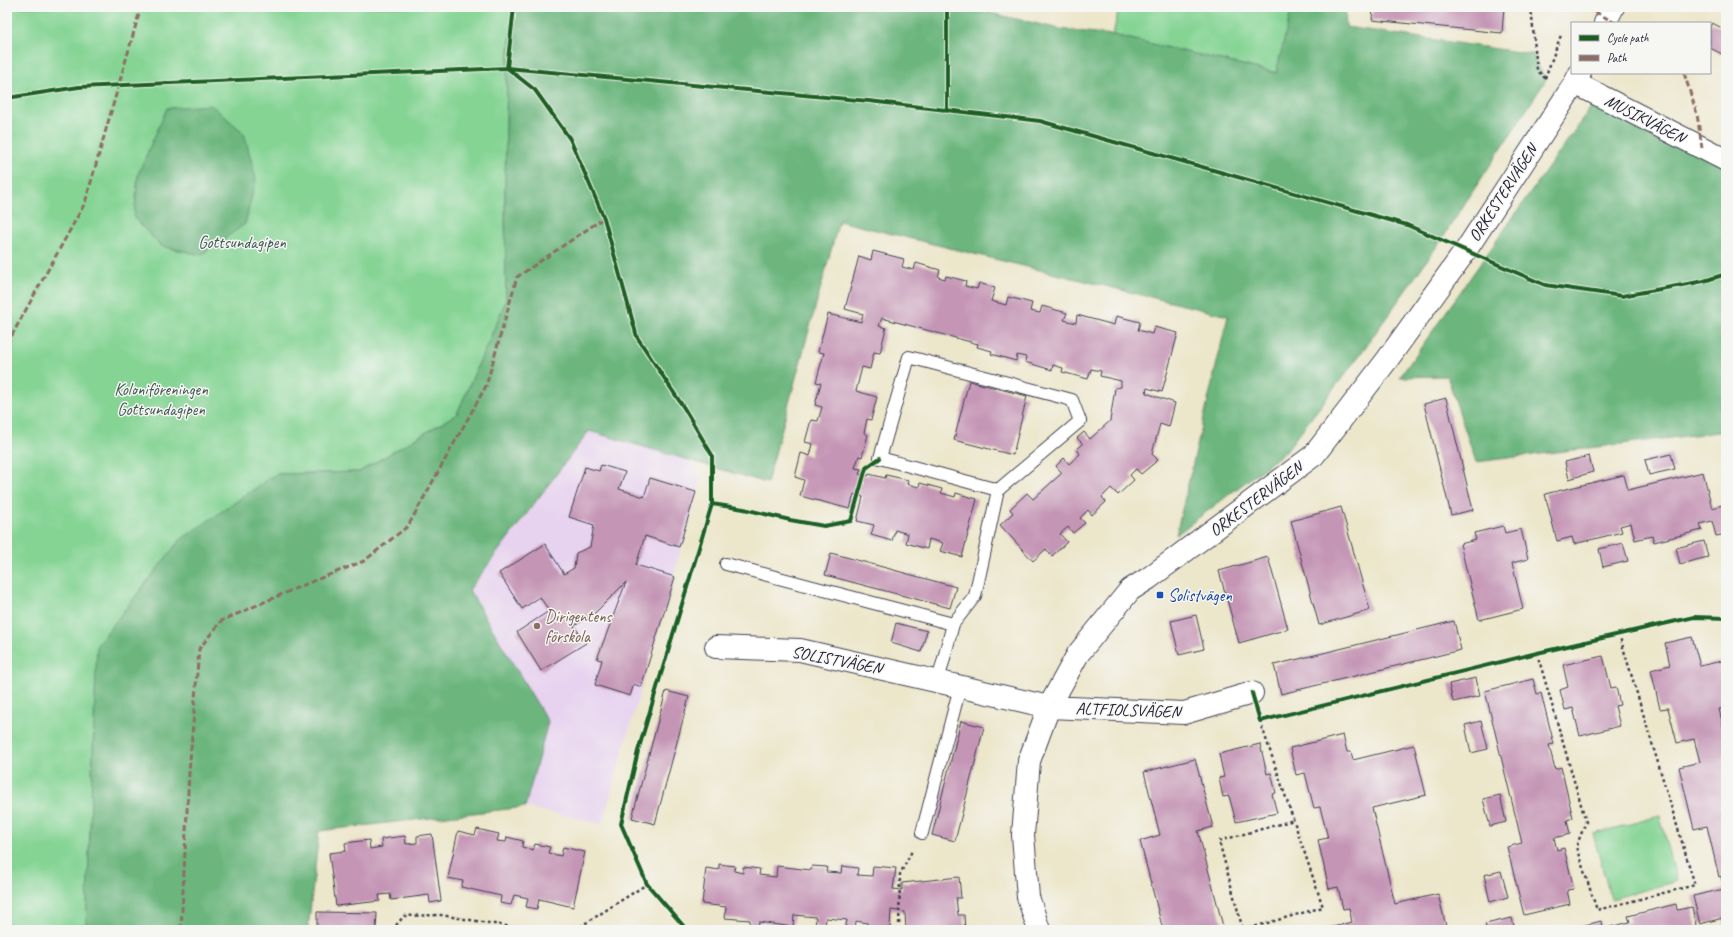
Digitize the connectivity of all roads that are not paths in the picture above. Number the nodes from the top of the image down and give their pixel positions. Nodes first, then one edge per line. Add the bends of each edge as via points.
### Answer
1 (1613, 7) edge
2 (1606, 22) edge
3 (1573, 85) edge
4 (1726, 160) edge
5 (998, 490) junction
6 (726, 564) dead end
7 (953, 624) junction
8 (716, 647) dead end
9 (938, 681) junction
10 (960, 687) junction
11 (1252, 693) road end
12 (1049, 707) junction
13 (922, 833) road end
14 (1039, 930) edge

1 - 2 street
3 - 4 street, MUSIKVÄGEN
3 - 12 street, ORKESTERVÄGEN via 1466,250 1387,360 1314,455 1130,590 1078,654
5 - 5 lane via 1080,422 1072,400 909,357 880,458
5 - 7 lane via 975,596
6 - 7 lane
7 - 9 lane
8 - 9 street, SOLISTVÄGEN via 800,650
9 - 10 street, SOLISTVÄGEN
10 - 12 street, SOLISTVÄGEN
10 - 13 lane
11 - 12 street, ALTFIOLSVÄGEN via 1184,713
12 - 14 street, ORKESTERVÄGEN via 1029,761 1023,835 1028,897

